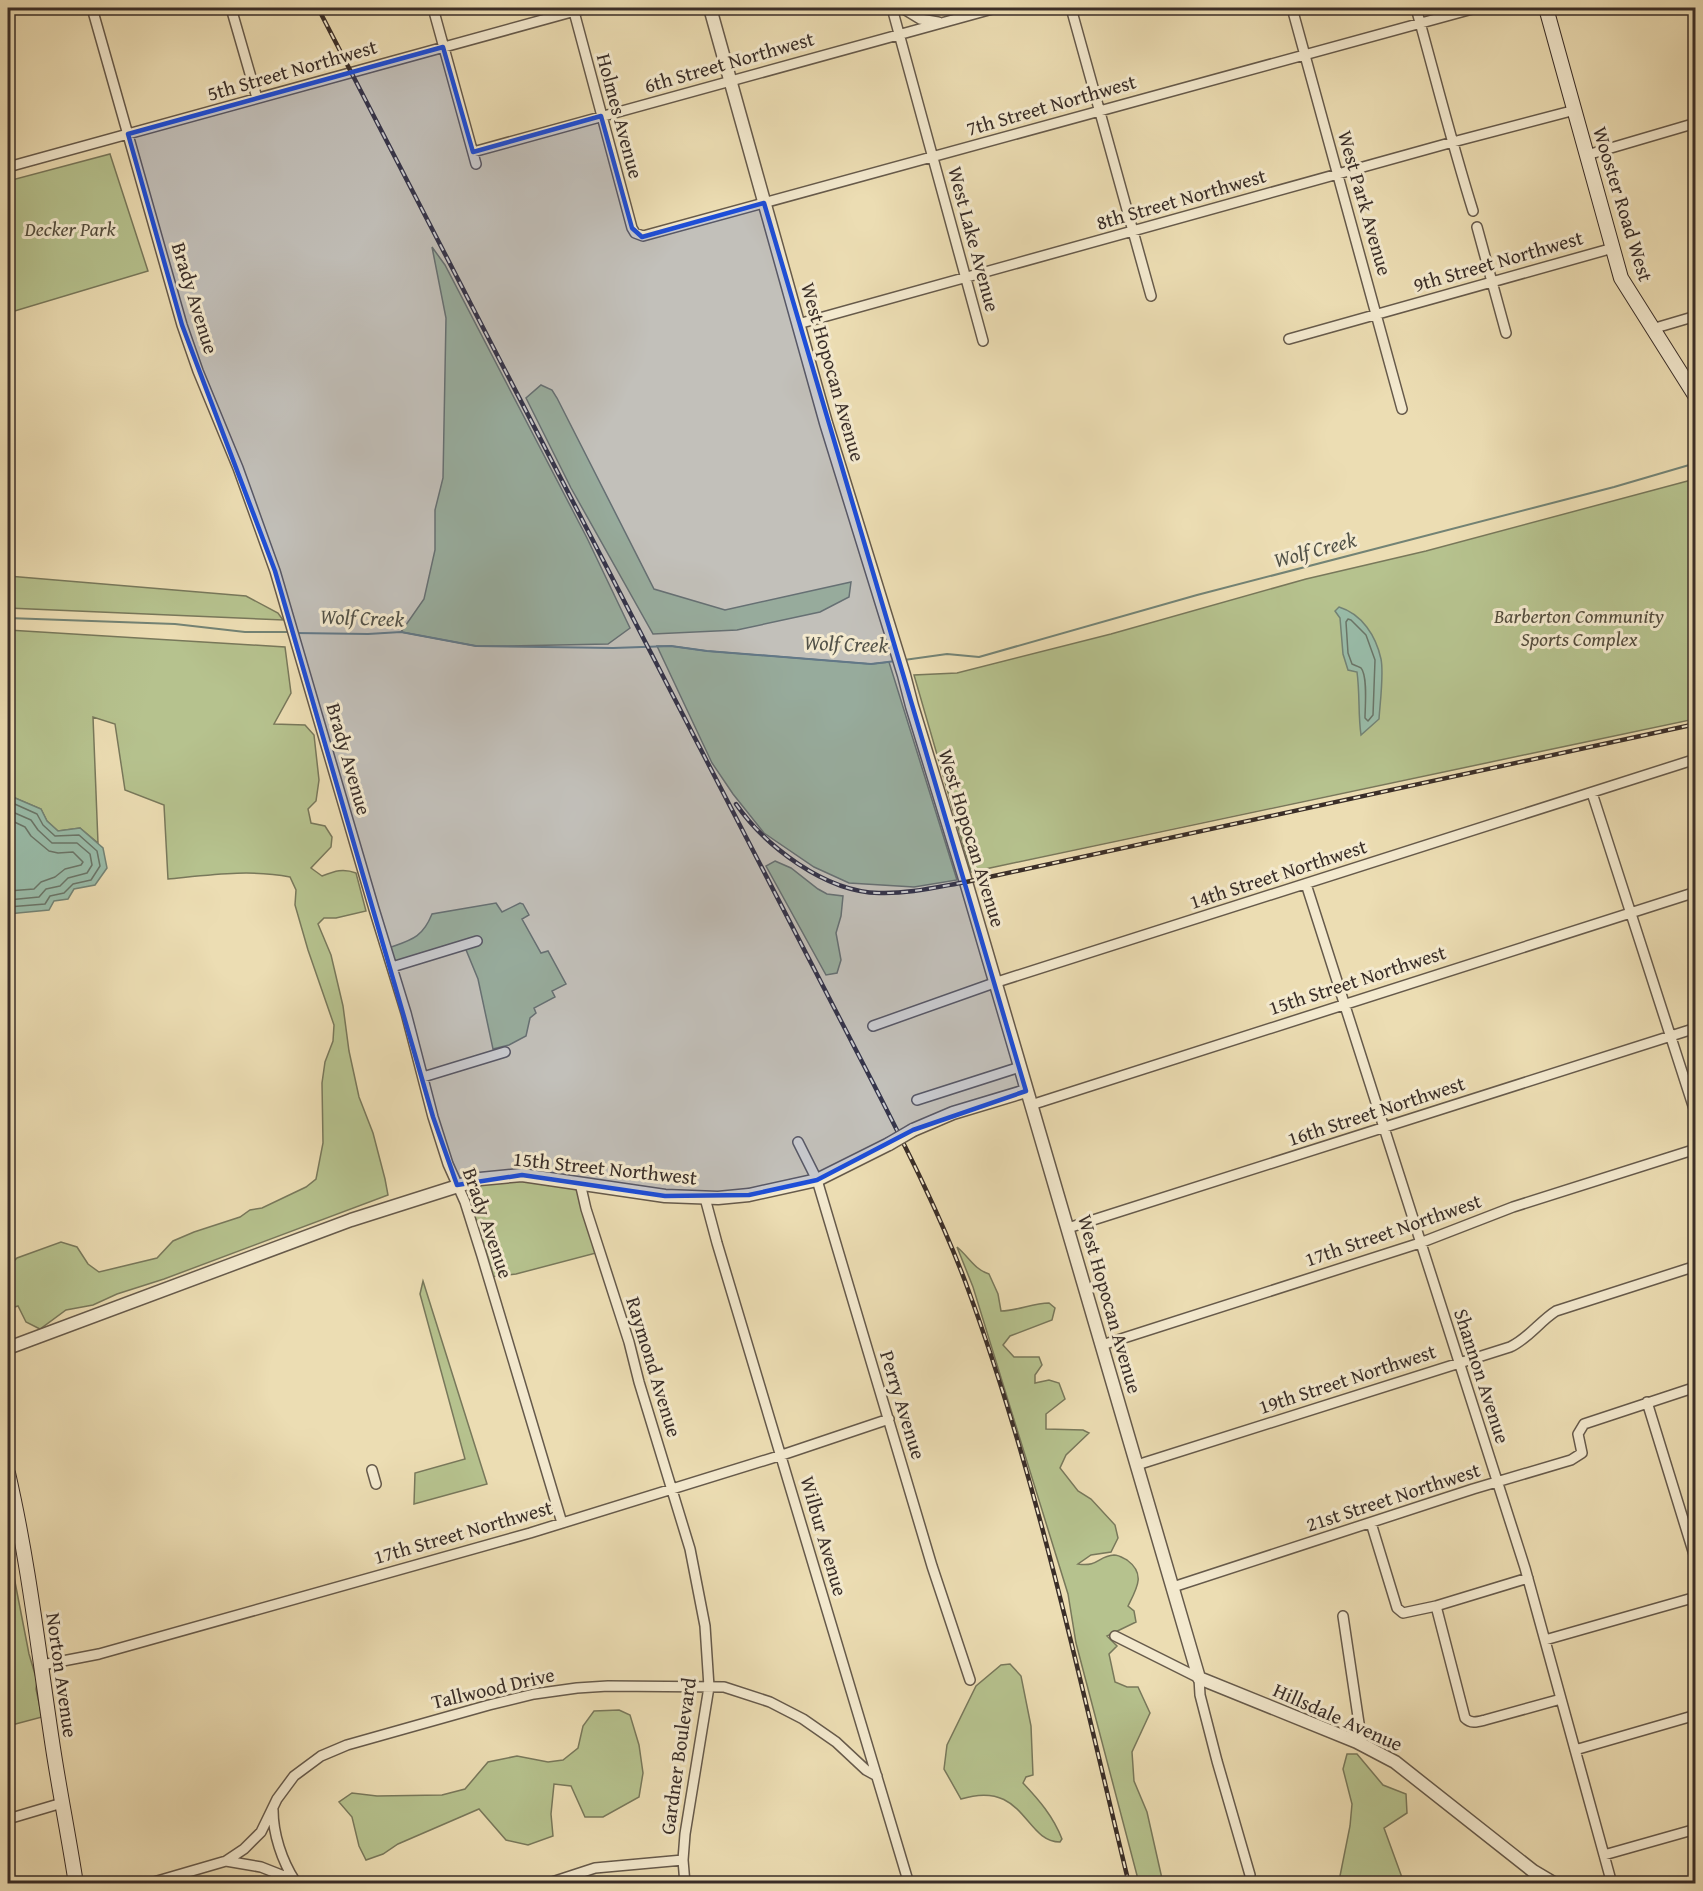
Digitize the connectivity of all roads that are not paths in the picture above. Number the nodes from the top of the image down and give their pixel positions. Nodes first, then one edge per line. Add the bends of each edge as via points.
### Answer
1 (92, 8) edge
2 (231, 8) edge
3 (433, 8) edge
4 (586, 8) edge
5 (711, 8) edge
6 (892, 8) edge
7 (902, 8) edge
8 (996, 8) edge
9 (1071, 8) edge
10 (1292, 8) edge
11 (1416, 8) edge
12 (1476, 8) edge
13 (1546, 8) edge
14 (573, 9) edge
15 (1420, 22) junction
16 (940, 23) junction
17 (899, 33) junction
18 (443, 47) junction
19 (1305, 54) junction
20 (730, 80) junction
21 (257, 99) junction
22 (1099, 110) junction
23 (1575, 110) junction
24 (602, 116) junction
25 (1695, 123) edge
26 (128, 134) junction
27 (1453, 142) junction
28 (473, 152) junction
29 (1587, 155) junction
30 (933, 157) junction
31 (476, 164) dead end
32 (8, 167) edge
33 (1338, 174) junction
34 (764, 203) junction
35 (1473, 211) dead end
36 (1477, 227) dead end
37 (1133, 232) junction
38 (635, 233) joint
39 (1613, 248) junction
40 (966, 278) junction
41 (1492, 281) junction
42 (1151, 296) dead end
43 (1377, 314) junction
44 (1695, 316) edge
45 (798, 324) junction
46 (1652, 329) junction
47 (1506, 333) dead end
48 (1289, 339) dead end
49 (983, 341) dead end
50 (1695, 397) edge
51 (1402, 409) dead end
52 (1695, 759) edge
53 (1593, 793) junction
54 (1306, 884) junction
55 (1695, 892) edge
56 (1631, 913) junction
57 (477, 940) dead end
58 (392, 967) junction
59 (994, 983) junction
60 (1344, 1004) junction
61 (873, 1026) dead end
62 (1695, 1028) edge
63 (1670, 1036) junction
64 (506, 1052) dead end
65 (1020, 1067) junction
66 (423, 1077) junction
67 (1026, 1091) junction
68 (917, 1100) dead end
69 (1031, 1105) junction
70 (1695, 1115) edge
71 (1383, 1127) junction
72 (798, 1142) dead end
73 (1695, 1149) edge
74 (817, 1180) junction
75 (580, 1183) junction
76 (457, 1185) junction
77 (705, 1198) junction
78 (1068, 1228) junction
79 (1420, 1243) junction
80 (1695, 1266) edge
81 (1102, 1345) junction
82 (8, 1348) edge
83 (1459, 1362) junction
84 (1695, 1387) edge
85 (1647, 1402) junction
86 (889, 1419) junction
87 (782, 1455) junction
88 (1137, 1465) junction
89 (372, 1470) dead end
90 (8, 1473) edge
91 (1498, 1482) junction
92 (376, 1484) dead end
93 (671, 1489) junction
94 (562, 1523) junction
95 (1371, 1523) junction
96 (1695, 1561) edge
97 (693, 1562) joint
98 (1528, 1578) junction
99 (1173, 1587) junction
100 (1695, 1597) edge
101 (1436, 1606) junction
102 (1343, 1616) dead end
103 (1115, 1636) dead end
104 (1545, 1640) junction
105 (42, 1665) junction
106 (1199, 1678) junction
107 (970, 1680) dead end
108 (709, 1687) junction
109 (1561, 1699) junction
110 (1695, 1715) edge
111 (1357, 1742) junction
112 (1575, 1750) junction
113 (877, 1776) junction
114 (62, 1803) junction
115 (274, 1808) junction
116 (8, 1819) edge
117 (1695, 1829) edge
118 (1604, 1855) junction
119 (683, 1860) junction
120 (226, 1861) junction
121 (1250, 1875) dead end
122 (297, 1882) edge
123 (76, 1884) edge
124 (147, 1884) edge
125 (546, 1884) edge
126 (685, 1884) edge
127 (909, 1884) edge
128 (1555, 1884) edge
129 (1612, 1884) edge

1 - 26 street, Brady Avenue
2 - 21 street
3 - 18 street
4 - 14 street, 5th Street Northwest
5 - 20 street, West Hopocan Avenue
6 - 17 street, West Lake Avenue
7 - 16 street via 920,19
8 - 16 street, 6th Street Northwest
9 - 22 street
10 - 19 street, West Park Avenue
11 - 15 street
12 - 15 street, 7th Street Northwest
13 - 23 main road, Wooster Road West
14 - 18 street, 5th Street Northwest
14 - 24 street, Holmes Avenue
15 - 19 street, 7th Street Northwest
15 - 27 street
16 - 17 street, 6th Street Northwest
17 - 20 street, 6th Street Northwest
17 - 30 street, West Lake Avenue
18 - 21 street, 5th Street Northwest
18 - 28 street
19 - 22 street, 7th Street Northwest
19 - 33 street, West Park Avenue
20 - 24 street, 6th Street Northwest
20 - 34 street, West Hopocan Avenue
21 - 26 street, 5th Street Northwest
22 - 30 street, 7th Street Northwest
22 - 37 street
23 - 27 street, 8th Street Northwest
23 - 29 main road, Wooster Road West
24 - 28 street, 6th Street Northwest
24 - 38 street, Holmes Avenue
25 - 29 street
26 - 32 street, 5th Street Northwest
26 - 58 street, Brady Avenue via 185,334 288,612
27 - 33 street, 8th Street Northwest
27 - 35 street
28 - 31 street
29 - 39 main road, Wooster Road West
30 - 34 street, 7th Street Northwest
30 - 40 street, West Lake Avenue
33 - 37 street, 8th Street Northwest
33 - 43 street, West Park Avenue
34 - 38 street, 7th Street Northwest via 644,236
34 - 45 street, West Hopocan Avenue
36 - 41 street
37 - 40 street, 8th Street Northwest
37 - 42 street
39 - 41 street, 9th Street Northwest
39 - 46 main road, Wooster Road West via 1621,278
40 - 45 street, 8th Street Northwest
40 - 49 street, West Lake Avenue
41 - 43 street, 9th Street Northwest
41 - 47 street
43 - 48 street, 9th Street Northwest
43 - 51 street, West Park Avenue
44 - 46 street
45 - 59 street, West Hopocan Avenue
46 - 50 main road, Wooster Road West
52 - 53 street, 14th Street Northwest
53 - 54 street, 14th Street Northwest
53 - 56 street
54 - 59 street, 14th Street Northwest
54 - 60 street, Shannon Avenue
55 - 56 street, 15th Street Northwest
56 - 60 street, 15th Street Northwest
56 - 63 street
57 - 58 street
58 - 66 street, Brady Avenue
59 - 61 street, 14th Street Northwest
59 - 65 street, West Hopocan Avenue
60 - 69 street, 15th Street Northwest
60 - 71 street, Shannon Avenue
62 - 63 street, 16th Street Northwest
63 - 70 street
63 - 71 street, 16th Street Northwest
64 - 66 street
65 - 67 street, West Hopocan Avenue
65 - 68 street
66 - 76 street, Brady Avenue
67 - 69 street, West Hopocan Avenue
67 - 74 street, 15th Street Northwest, bridge via 953,1113 913,1130
69 - 78 street, West Hopocan Avenue
71 - 78 street, 16th Street Northwest
71 - 79 street, Shannon Avenue
72 - 74 street, Perry Avenue
73 - 79 street, 17th Street Northwest via 1513,1207
74 - 77 street, 15th Street Northwest via 749,1195
74 - 86 street, Perry Avenue
75 - 76 street, 15th Street Northwest via 522,1175
75 - 77 street, 15th Street Northwest
75 - 93 street, Raymond Avenue
76 - 82 street, 15th Street Northwest via 338,1224
76 - 94 street, Brady Avenue
77 - 87 street, Wilbur Avenue
78 - 81 street, West Hopocan Avenue
79 - 81 street, 17th Street Northwest
79 - 83 street, Shannon Avenue
80 - 83 street, 19th Street Northwest via 1557,1311 1516,1344
81 - 88 street, West Hopocan Avenue
83 - 88 street, 19th Street Northwest
83 - 91 street, Shannon Avenue
84 - 85 street, 21st Street Northwest
85 - 91 street, 21st Street Northwest via 1584,1424 1578,1434 1580,1456
85 - 96 street
86 - 87 street, 17th Street Northwest
86 - 107 street, Perry Avenue
87 - 93 street, 17th Street Northwest
87 - 113 street, Wilbur Avenue
88 - 99 street, West Hopocan Avenue
89 - 92 street
90 - 105 main road, Norton Avenue
91 - 95 street, 21st Street Northwest
91 - 98 street, Shannon Avenue
93 - 94 street, 17th Street Northwest
93 - 97 street, Raymond Avenue
94 - 105 street, 17th Street Northwest via 99,1654
95 - 99 street, 21st Street Northwest
95 - 101 street via 1397,1608 1403,1613
97 - 108 street, Gardner Boulevard via 705,1626
98 - 101 street
98 - 104 street, Shannon Avenue
99 - 106 street, West Hopocan Avenue
100 - 104 street
101 - 109 street via 1468,1721
102 - 111 street via 1360,1730
103 - 106 street, Hillsdale Avenue
104 - 109 street, Shannon Avenue
105 - 114 main road, Norton Avenue
106 - 111 street, Hillsdale Avenue
106 - 121 street via 1217,1761
108 - 113 street, Tallwood Drive via 735,1690 788,1710
108 - 115 street, Tallwood Drive via 577,1688 450,1716 321,1756 294,1776
108 - 119 street, Gardner Boulevard
109 - 112 street, Shannon Avenue
110 - 112 street
111 - 128 street, Hillsdale Avenue via 1395,1761 1533,1871
112 - 118 street, Shannon Avenue
113 - 127 street, Wilbur Avenue
114 - 116 street
114 - 123 main road, Norton Avenue
115 - 120 street, Tallwood Drive via 261,1832
115 - 122 street via 281,1852
117 - 118 street
118 - 129 street, Shannon Avenue
119 - 125 street via 595,1868
119 - 126 street, Gardner Boulevard
120 - 122 street via 261,1867
120 - 124 street, Tallwood Drive

